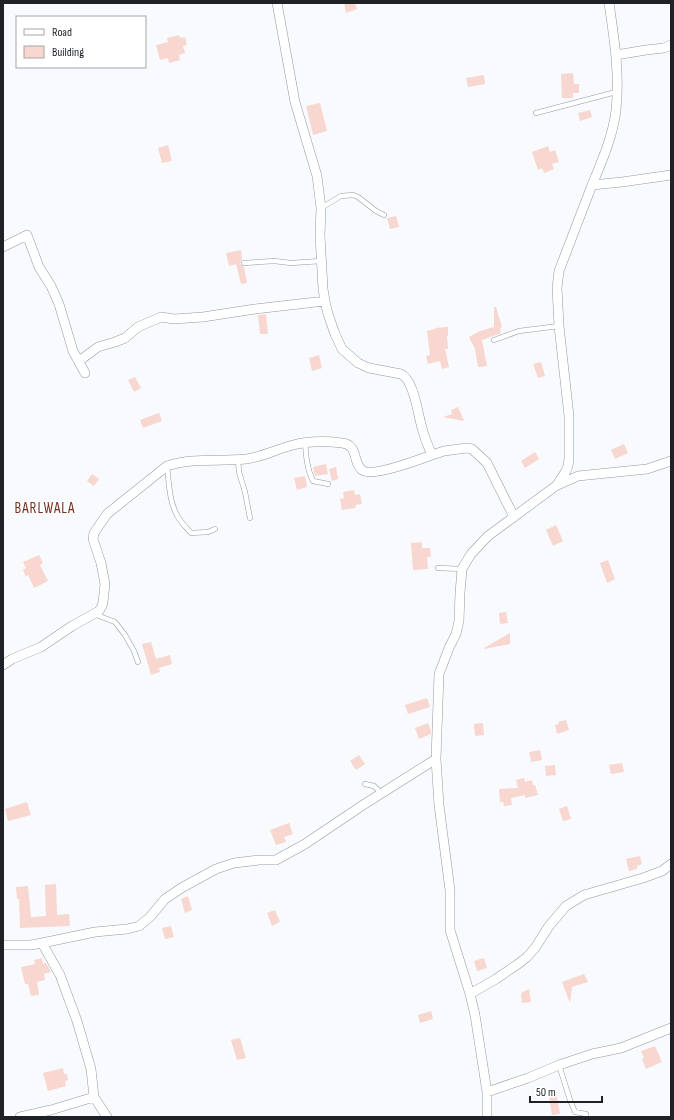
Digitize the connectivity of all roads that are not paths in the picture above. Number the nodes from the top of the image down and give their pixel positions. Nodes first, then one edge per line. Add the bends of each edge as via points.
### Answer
1 (277, 3) edge
2 (609, 3) edge
3 (671, 45) edge
4 (616, 55) junction
5 (616, 92) junction
6 (536, 113) dead end
7 (671, 175) edge
8 (592, 185) junction
9 (321, 208) junction
10 (384, 215) dead end
11 (3, 247) edge
12 (321, 261) junction
13 (244, 263) dead end
14 (325, 301) junction
15 (559, 326) junction
16 (494, 340) dead end
17 (79, 361) junction
18 (86, 373) dead end
19 (305, 442) junction
20 (432, 455) junction
21 (238, 460) junction
22 (671, 461) edge
23 (167, 466) junction
24 (328, 484) dead end
25 (557, 485) junction
26 (514, 517) junction
27 (250, 518) dead end
28 (215, 529) dead end
29 (438, 568) dead end
30 (462, 569) junction
31 (94, 614) junction
32 (138, 662) dead end
33 (3, 665) edge
34 (436, 760) junction
35 (365, 784) dead end
36 (382, 794) junction
37 (671, 864) edge
38 (42, 943) junction
39 (3, 945) edge
40 (470, 994) junction
41 (671, 1028) edge
42 (559, 1065) junction
43 (487, 1092) junction
44 (94, 1097) junction
45 (586, 1114) dead end
46 (20, 1117) edge
47 (107, 1117) edge
48 (486, 1117) edge

1 - 9 street via 295,102 317,176
2 - 4 street
3 - 4 street
4 - 5 street
5 - 6 lane
5 - 8 street via 613,128
7 - 8 street
8 - 15 street via 559,271
9 - 10 lane via 341,196 353,195
9 - 12 street
11 - 17 street via 27,235 39,267 59,304 73,351
12 - 13 lane
12 - 14 street
14 - 17 street via 203,317 161,317 138,327 125,338 98,347
14 - 20 street via 342,349 358,363 369,368 401,374 408,379
15 - 16 lane via 519,331
15 - 25 street via 569,416 569,458 566,471
17 - 18 street
19 - 20 street via 349,445 359,466 365,472 405,465
19 - 21 street via 258,458
19 - 24 lane via 306,463 313,482
20 - 26 street via 444,451 472,449 487,463
21 - 23 street via 208,460
21 - 27 lane
22 - 25 street via 647,469 578,476
23 - 28 lane via 172,503 177,516 191,533
23 - 31 street via 107,514 94,533 93,539 102,568 105,592 102,606
25 - 26 street
26 - 30 street via 488,536 471,554
29 - 30 lane
30 - 34 street via 459,621 439,674
31 - 32 lane via 115,622 125,635
31 - 33 street via 41,647
34 - 36 street
34 - 40 street via 450,890 450,930
35 - 36 lane via 374,786
36 - 38 street via 276,860 234,864 183,887 165,899 139,926
37 - 40 street via 662,871 643,878 584,895 566,906 527,957
38 - 39 street
38 - 44 street via 60,975 77,1021 90,1069
40 - 43 street
41 - 42 street via 621,1048
42 - 43 street
42 - 45 lane via 575,1112
43 - 48 street
44 - 46 street
44 - 47 street

